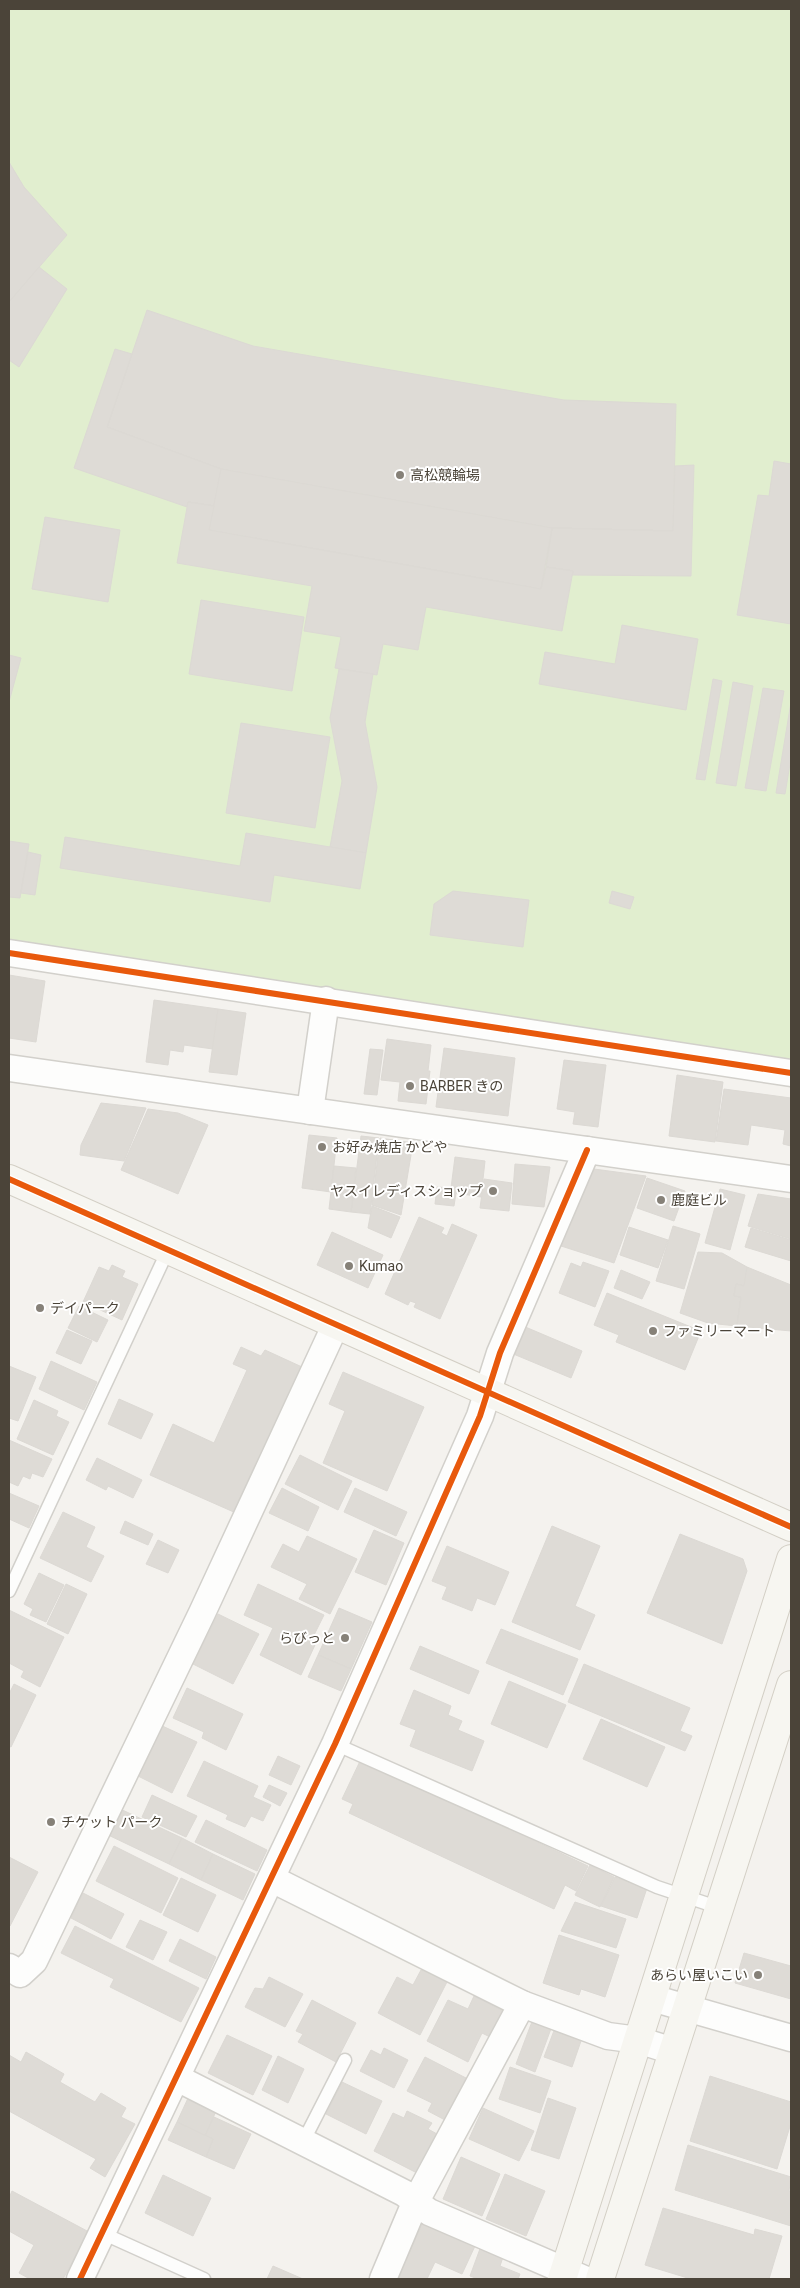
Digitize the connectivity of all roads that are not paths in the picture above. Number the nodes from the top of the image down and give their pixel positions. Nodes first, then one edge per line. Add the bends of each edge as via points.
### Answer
1 (9, 953) edge
2 (326, 1000) junction
3 (9, 1068) edge
4 (791, 1073) edge
5 (310, 1111) junction
6 (586, 1150) junction
7 (9, 1179) edge
8 (791, 1179) edge
9 (168, 1250) junction
10 (336, 1324) junction
11 (486, 1391) junction
12 (791, 1527) edge
13 (791, 1559) edge
14 (9, 1591) edge
15 (791, 1685) edge
16 (335, 1744) junction
17 (272, 1879) junction
18 (683, 1896) junction
19 (720, 1908) junction
20 (9, 1967) edge
21 (652, 1998) junction
22 (522, 2004) junction
23 (687, 2008) junction
24 (791, 2038) edge
25 (638, 2040) junction
26 (673, 2051) junction
27 (345, 2060) dead end
28 (177, 2078) junction
29 (302, 2142) junction
30 (415, 2203) junction
31 (102, 2233) junction
32 (570, 2277) edge
33 (80, 2279) edge
34 (204, 2279) edge
35 (383, 2279) edge
36 (600, 2279) edge

1 - 2 street
2 - 4 street
2 - 5 street
3 - 5 street
5 - 6 street
6 - 8 street
6 - 11 street
7 - 9 street
9 - 10 street
9 - 14 lane
10 - 11 street
10 - 20 street via 202,1613 34,1961 20,1974
11 - 12 street
11 - 16 street via 480,1416
13 - 18 street
15 - 19 street
16 - 17 street
16 - 18 lane
17 - 22 street
17 - 28 street
18 - 19 lane
18 - 21 street
19 - 23 street
21 - 23 street
21 - 25 street
22 - 25 street via 608,2036
22 - 30 street
23 - 24 street
23 - 26 street
25 - 26 street
25 - 32 street
26 - 36 street
27 - 29 lane
28 - 29 street
28 - 31 street
29 - 30 street via 404,2193
30 - 32 street
30 - 35 street
31 - 33 street
31 - 34 lane

